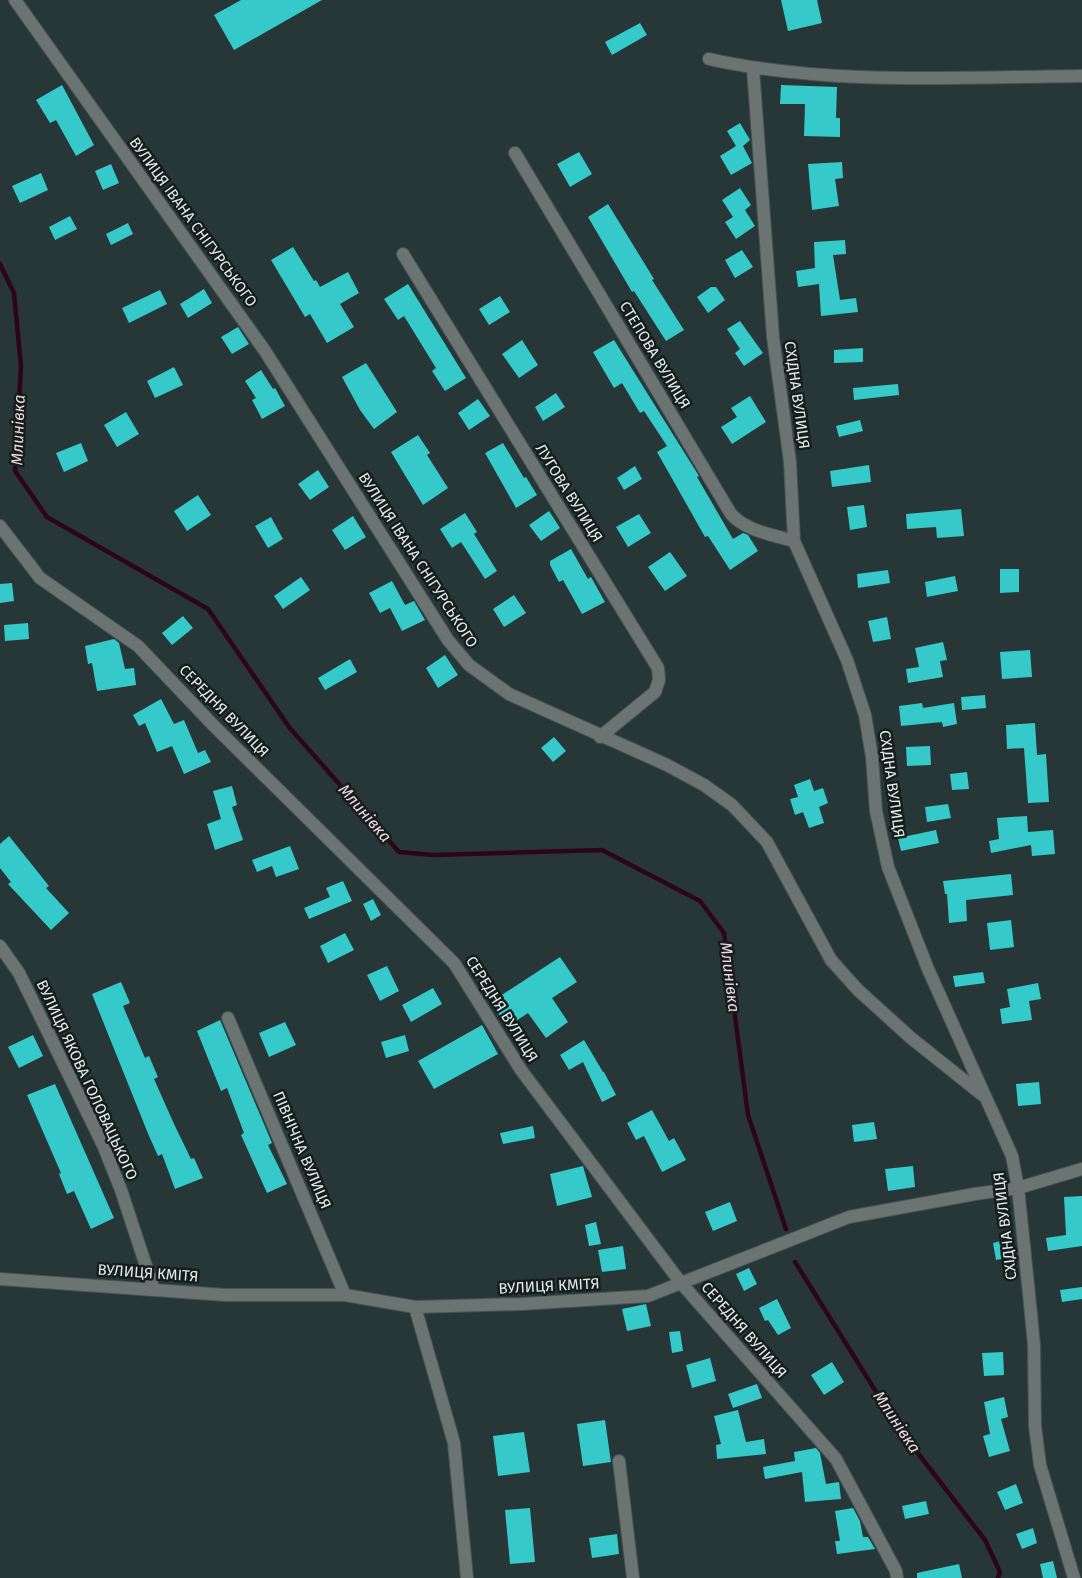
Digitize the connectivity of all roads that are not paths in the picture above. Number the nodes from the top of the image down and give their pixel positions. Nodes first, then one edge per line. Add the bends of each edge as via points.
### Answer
1 (15, 0) edge
2 (709, 59) dead end
3 (753, 69) junction
4 (1082, 76) edge
5 (515, 153) dead end
6 (403, 254) dead end
7 (0, 526) edge
8 (794, 541) junction
9 (600, 737) junction
10 (0, 946) edge
11 (228, 1018) dead end
12 (987, 1098) junction
13 (1082, 1169) edge
14 (1018, 1188) junction
15 (0, 1279) edge
16 (681, 1283) junction
17 (154, 1290) junction
18 (344, 1295) junction
19 (415, 1307) junction
20 (619, 1461) dead end
21 (467, 1578) edge
22 (633, 1578) edge
23 (897, 1578) edge
24 (1074, 1578) edge

1 - 9 street, ВУЛИЦЯ ІВАНА СНІГУРСЬКОГО via 265,351 448,640 469,665 509,694
2 - 3 street
3 - 4 street via 921,78
3 - 8 street, СХІДНА ВУЛИЦЯ via 773,337 790,462
5 - 8 street, СТЕПОВА ВУЛИЦЯ via 731,514 748,527
6 - 9 street, ЛУГОВА ВУЛИЦЯ via 658,668 655,692
7 - 16 street, СЕРЕДНЯ ВУЛИЦЯ via 40,578 138,646 214,726 454,963 521,1070
8 - 12 street, СХІДНА ВУЛИЦЯ via 847,660 865,715 876,811 888,867 928,969
9 - 12 street, ВУЛИЦЯ ІВАНА СНІГУРСЬКОГО via 667,765 732,805 766,842 831,960 858,990 911,1038
10 - 17 street, ВУЛИЦЯ ЯКОВА ГОЛОВАЦЬКОГО via 19,973 103,1145
11 - 18 street, ПІВНІЧНА ВУЛИЦЯ
12 - 14 street, СХІДНА ВУЛИЦЯ via 1012,1156
13 - 14 street, ВУЛИЦЯ КМІТЯ
14 - 16 street, ВУЛИЦЯ КМІТЯ via 849,1217
14 - 24 street, СХІДНА ВУЛИЦЯ via 1034,1345 1035,1426 1043,1474
15 - 17 street, ВУЛИЦЯ КМІТЯ
16 - 19 street, ВУЛИЦЯ КМІТЯ via 648,1296
16 - 23 street, СЕРЕДНЯ ВУЛИЦЯ via 836,1459 896,1570
17 - 18 street, ВУЛИЦЯ КМІТЯ via 225,1295
18 - 19 street, ВУЛИЦЯ КМІТЯ
19 - 21 street via 454,1443
20 - 22 street

